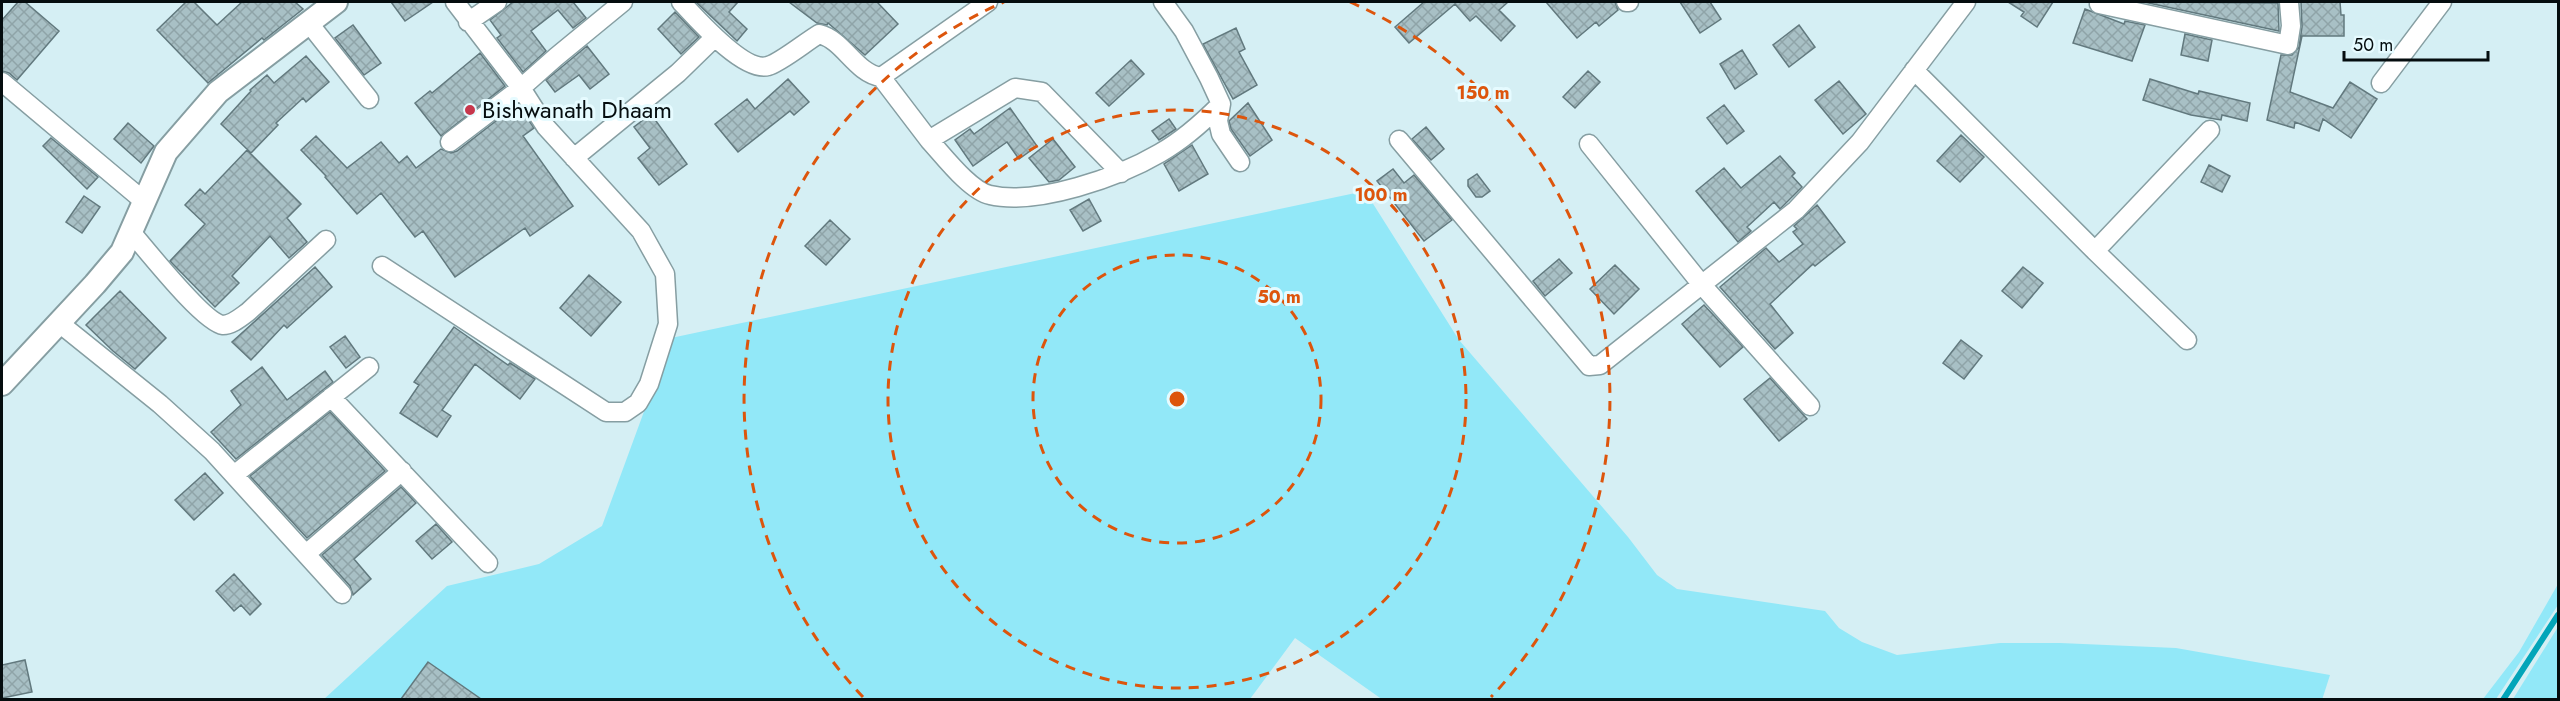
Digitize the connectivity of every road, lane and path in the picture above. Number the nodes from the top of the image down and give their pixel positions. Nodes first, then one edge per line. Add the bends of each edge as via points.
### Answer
1 (336, 2) edge
2 (454, 2) edge
3 (498, 2) edge
4 (623, 2) edge
5 (681, 2) edge
6 (988, 2) edge
7 (1163, 2) edge
8 (1966, 2) edge
9 (2098, 2) edge
10 (2289, 2) edge
11 (2442, 2) edge
12 (308, 22) junction
13 (468, 22) junction
14 (715, 37) junction
15 (1914, 70) junction
16 (881, 77) junction
17 (2, 82) edge
18 (2381, 83) dead end
19 (521, 88) junction
20 (369, 99) dead end
21 (1221, 104) junction
22 (2210, 130) dead end
23 (929, 140) junction
24 (1399, 140) dead end
25 (450, 142) dead end
26 (1590, 144) dead end
27 (574, 158) junction
28 (1240, 162) dead end
29 (1121, 172) junction
30 (145, 202) junction
31 (131, 231) junction
32 (326, 240) dead end
33 (2095, 251) junction
34 (382, 266) dead end
35 (1702, 285) junction
36 (58, 322) junction
37 (2187, 340) dead end
38 (369, 367) dead end
39 (2, 384) edge
40 (331, 397) junction
41 (1810, 406) dead end
42 (402, 471) junction
43 (234, 475) junction
44 (306, 554) junction
45 (488, 563) dead end
46 (342, 594) dead end

1 - 12 street
2 - 13 street
3 - 13 street
4 - 19 street
5 - 14 street
6 - 16 street
7 - 21 street via 1184,31
8 - 15 street
9 - 10 street via 2288,45
11 - 18 street
12 - 20 street
12 - 30 street via 218,92 166,152
13 - 19 street
14 - 16 street via 750,65 767,67 819,34 828,36 871,76
14 - 27 street via 678,73
15 - 33 street
15 - 35 street via 1860,142 1796,210
16 - 23 street
17 - 30 street
19 - 25 street
19 - 27 street via 546,128
21 - 28 street via 1221,134
21 - 29 street via 1187,135
22 - 33 street
23 - 29 street via 969,182 988,195 1047,195
23 - 29 street via 1016,87 1028,88 1042,92
24 - 35 street via 1589,366 1600,365
26 - 35 street
27 - 34 street via 641,231 665,274 668,324 649,384 638,403 625,412 606,412
30 - 31 street
31 - 32 street via 193,303 214,322 224,325 248,312
31 - 36 street via 122,252
33 - 37 street
35 - 41 street
36 - 39 street
36 - 43 street via 160,404
38 - 40 street
40 - 42 street
40 - 43 street
42 - 44 street
42 - 45 street
43 - 44 street
44 - 46 street

